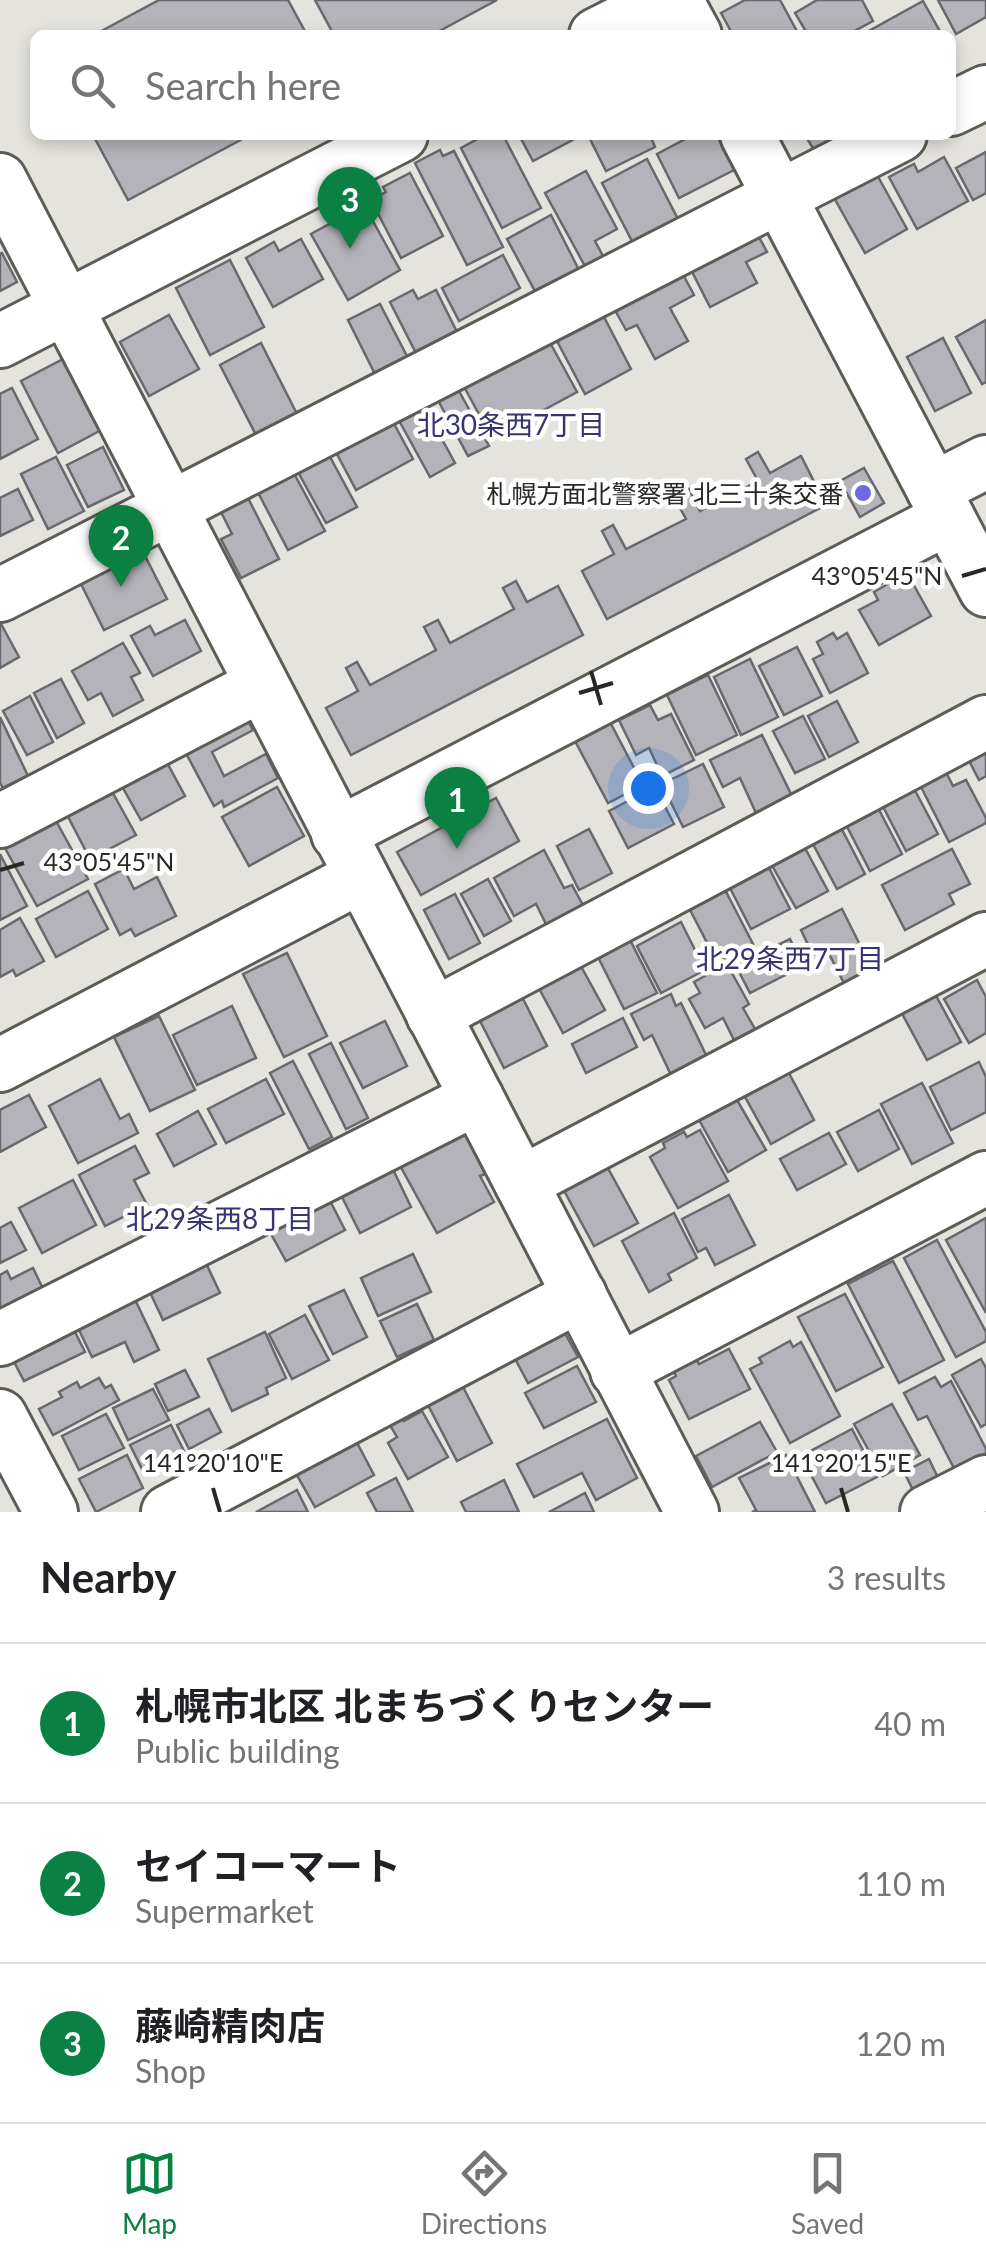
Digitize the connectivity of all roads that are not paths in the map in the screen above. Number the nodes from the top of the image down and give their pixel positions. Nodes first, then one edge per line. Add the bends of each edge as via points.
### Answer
1 (664, 0) edge
2 (676, 0) edge
3 (606, 30) edge
4 (692, 30) edge
5 (986, 92) edge
6 (956, 107) edge
7 (391, 140) edge
8 (750, 140) edge
9 (890, 140) edge
10 (0, 180) edge
11 (779, 196) junction
12 (65, 307) junction
13 (0, 341) edge
14 (986, 462) edge
15 (941, 504) junction
16 (169, 508) junction
17 (986, 590) edge
18 (0, 595) edge
19 (261, 685) junction
20 (986, 722) edge
21 (0, 821) edge
22 (349, 855) junction
23 (986, 938) edge
24 (433, 1014) junction
25 (0, 1064) edge
26 (477, 1098) junction
27 (986, 1178) edge
28 (521, 1183) junction
29 (580, 1295) junction
30 (0, 1339) edge
31 (617, 1371) junction
32 (0, 1416) edge
33 (986, 1482) edge
34 (51, 1512) edge
35 (168, 1512) edge
36 (691, 1512) edge
37 (927, 1512) edge

1 - 3 street
2 - 4 street
5 - 6 street
7 - 12 street
8 - 11 street
9 - 11 street
10 - 12 street
11 - 15 street
11 - 16 street
12 - 13 street
12 - 16 street
14 - 15 street
15 - 17 street
15 - 22 street
16 - 18 street
16 - 19 street
19 - 21 street
19 - 22 street
20 - 24 street
22 - 24 street
22 - 25 street
23 - 28 street
24 - 26 street
26 - 28 street
26 - 30 street
27 - 31 street
28 - 29 street
29 - 31 street
29 - 35 street
31 - 36 street
32 - 34 street
33 - 37 street

